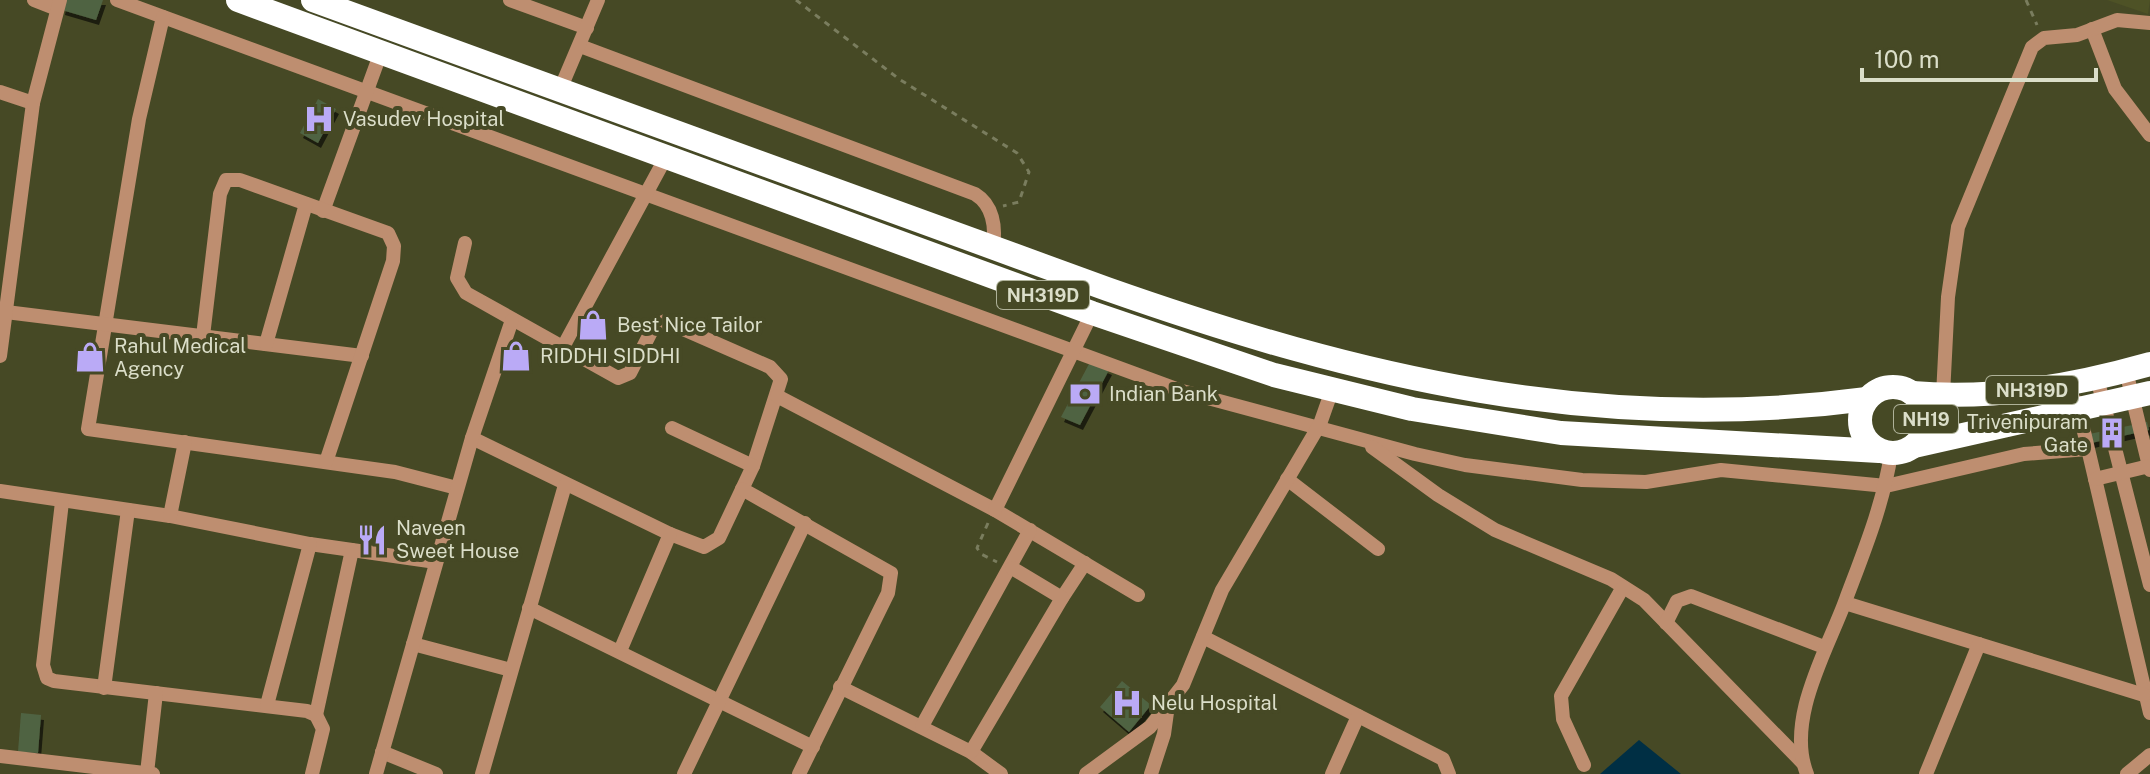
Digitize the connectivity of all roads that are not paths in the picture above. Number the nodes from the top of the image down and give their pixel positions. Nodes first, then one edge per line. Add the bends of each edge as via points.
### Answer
1 (34, 0) edge
2 (117, 0) edge
3 (238, 0) edge
4 (313, 0) edge
5 (510, 0) edge
6 (598, 0) edge
7 (59, 4) edge
8 (538, 5) edge
9 (163, 17) junction
10 (2150, 23) edge
11 (587, 28) junction
12 (2092, 29) junction
13 (578, 49) junction
14 (381, 52) junction
15 (562, 84) junction
16 (0, 92) edge
17 (367, 93) junction
18 (33, 103) junction
19 (2150, 135) edge
20 (666, 157) junction
21 (648, 194) junction
22 (306, 204) junction
23 (323, 211) junction
24 (994, 238) junction
25 (465, 243) dead end
26 (6, 312) junction
27 (1092, 313) junction
28 (512, 320) junction
29 (105, 324) junction
30 (203, 336) junction
31 (266, 344) junction
32 (563, 347) junction
33 (1072, 351) junction
34 (0, 356) edge
35 (362, 356) junction
36 (2150, 364) edge
37 (2126, 371) junction
38 (2097, 378) junction
39 (2071, 384) junction
40 (1332, 390) junction
41 (1912, 393) junction
42 (1943, 395) junction
43 (777, 396) junction
44 (2141, 396) edge
45 (1867, 399) junction
46 (2104, 406) junction
47 (2079, 410) junction
48 (672, 428) dead end
49 (1317, 428) junction
50 (472, 438) junction
51 (1365, 441) junction
52 (185, 442) junction
53 (2087, 449) junction
54 (1895, 450) junction
55 (326, 462) junction
56 (753, 466) junction
57 (2150, 468) edge
58 (2121, 473) junction
59 (1287, 479) junction
60 (2095, 479) junction
61 (565, 485) junction
62 (1886, 486) junction
63 (457, 488) junction
64 (742, 489) junction
65 (0, 491) edge
66 (62, 502) junction
67 (128, 510) junction
68 (995, 510) junction
69 (170, 516) junction
70 (805, 523) junction
71 (1030, 530) junction
72 (670, 534) junction
73 (310, 544) junction
74 (1378, 549) dead end
75 (352, 550) junction
76 (436, 562) junction
77 (1085, 563) junction
78 (1012, 568) junction
79 (2150, 585) edge
80 (1623, 587) junction
81 (1138, 595) dead end
82 (1062, 598) junction
83 (1845, 603) junction
84 (529, 608) junction
85 (1666, 623) junction
86 (1203, 637) junction
87 (413, 644) junction
88 (1979, 644) junction
89 (1824, 647) junction
90 (620, 651) junction
91 (511, 670) junction
92 (840, 687) junction
93 (104, 688) junction
94 (156, 693) junction
95 (2144, 695) junction
96 (720, 699) junction
97 (267, 705) junction
98 (1168, 705) junction
99 (2150, 713) edge
100 (316, 715) junction
101 (1358, 716) junction
102 (922, 726) junction
103 (813, 747) junction
104 (382, 752) junction
105 (971, 752) junction
106 (2150, 755) edge
107 (0, 756) edge
108 (1584, 765) dead end
109 (55, 769) edge
110 (1804, 771) edge
111 (147, 773) edge
112 (153, 774) edge
113 (312, 774) edge
114 (376, 774) edge
115 (436, 774) edge
116 (482, 774) edge
117 (684, 774) edge
118 (799, 774) edge
119 (1001, 774) edge
120 (1086, 774) edge
121 (1151, 774) edge
122 (1332, 774) edge
123 (1449, 774) edge
124 (1926, 774) edge
125 (2127, 774) edge

1 - 7 street
2 - 9 street
3 - 14 highway, NH319D
4 - 15 highway, NH319D
5 - 8 street
6 - 11 street
7 - 18 street
8 - 11 street
9 - 17 street
9 - 29 street via 139,119
10 - 12 street via 2129,18
11 - 13 street
12 - 19 street via 2115,89
12 - 42 street via 2038,41 2015,84 1958,227
13 - 15 street
13 - 24 street via 975,194 988,209
14 - 17 street
14 - 20 highway, NH319D
15 - 24 highway, NH319D
16 - 18 street
17 - 21 street
17 - 23 street
18 - 26 street
20 - 21 street
20 - 27 highway, NH319D
21 - 32 street
21 - 33 street
22 - 23 street
22 - 30 street via 240,180 226,180
22 - 31 street
23 - 35 street via 381,229 393,239 393,261
24 - 45 highway, NH319D via 1238,335 1374,372 1577,405 1673,411 1789,409
25 - 28 street via 457,270 460,286
26 - 29 street
26 - 34 street
27 - 33 street
27 - 40 highway, NH319D
28 - 32 street
28 - 50 street
29 - 30 street
29 - 52 street via 88,429
30 - 31 street
31 - 35 street
32 - 43 street via 618,378 633,369 654,326 672,322 770,367 781,379
33 - 49 street via 1182,391
33 - 68 street
35 - 55 street
36 - 37 highway, NH319D
37 - 38 highway, NH319D
37 - 44 street
38 - 39 highway, NH319D
38 - 46 street
39 - 42 highway, NH319D
39 - 47 street
40 - 49 street
40 - 54 highway, NH319D via 1477,422 1561,433
41 - 42 highway, NH319D
41 - 45 highway, NH19 via 1888,387
41 - 54 highway, NH19 via 1926,413 1922,437
43 - 56 street
43 - 68 street
44 - 46 highway, NH319D
44 - 57 street
45 - 54 highway, NH19 via 1859,422 1869,444
46 - 47 highway, NH319D
46 - 58 street
47 - 53 street
47 - 54 highway, NH319D
48 - 56 street
49 - 51 street
49 - 59 street
50 - 61 street
50 - 63 street
51 - 62 street via 1465,465 1582,480 1646,482 1721,470
51 - 80 street via 1495,530
52 - 55 street
52 - 69 street
53 - 60 street
53 - 62 street via 2024,454
54 - 62 street
55 - 63 street
56 - 64 street
57 - 58 street
58 - 60 street
58 - 79 street
59 - 74 street
59 - 86 street via 1241,553
60 - 95 street
61 - 72 street
61 - 84 street
62 - 83 street
63 - 76 street
64 - 70 street
64 - 72 street via 714,542 697,547
65 - 66 street
66 - 67 street
66 - 93 street via 43,673 54,681
67 - 69 street
67 - 93 street
68 - 71 street
69 - 73 street
70 - 92 street via 891,573 888,593
70 - 96 street
71 - 77 street
71 - 78 street
72 - 90 street
73 - 75 street
73 - 97 street
75 - 76 street
75 - 100 street
76 - 87 street
77 - 81 street
77 - 82 street
78 - 82 street
78 - 102 street
80 - 85 street
80 - 108 street via 1561,696 1563,719
82 - 105 street
83 - 88 street
83 - 89 street
84 - 90 street
84 - 91 street
85 - 89 street via 1677,601 1691,596
85 - 110 street
86 - 98 street via 1183,685
86 - 101 street
87 - 91 street
87 - 104 street
88 - 95 street
88 - 124 street
89 - 110 street via 1802,733
90 - 96 street
91 - 116 street
92 - 102 street
92 - 103 street
93 - 94 street
94 - 97 street
94 - 111 street
95 - 99 street
96 - 103 street
96 - 117 street
97 - 100 street
98 - 120 street via 1131,744
98 - 121 street
100 - 113 street via 323,729
101 - 122 street
101 - 123 street via 1443,759
102 - 105 street
103 - 118 street
104 - 114 street
104 - 115 street
105 - 119 street
106 - 125 street
107 - 109 street
109 - 111 street
111 - 112 street

